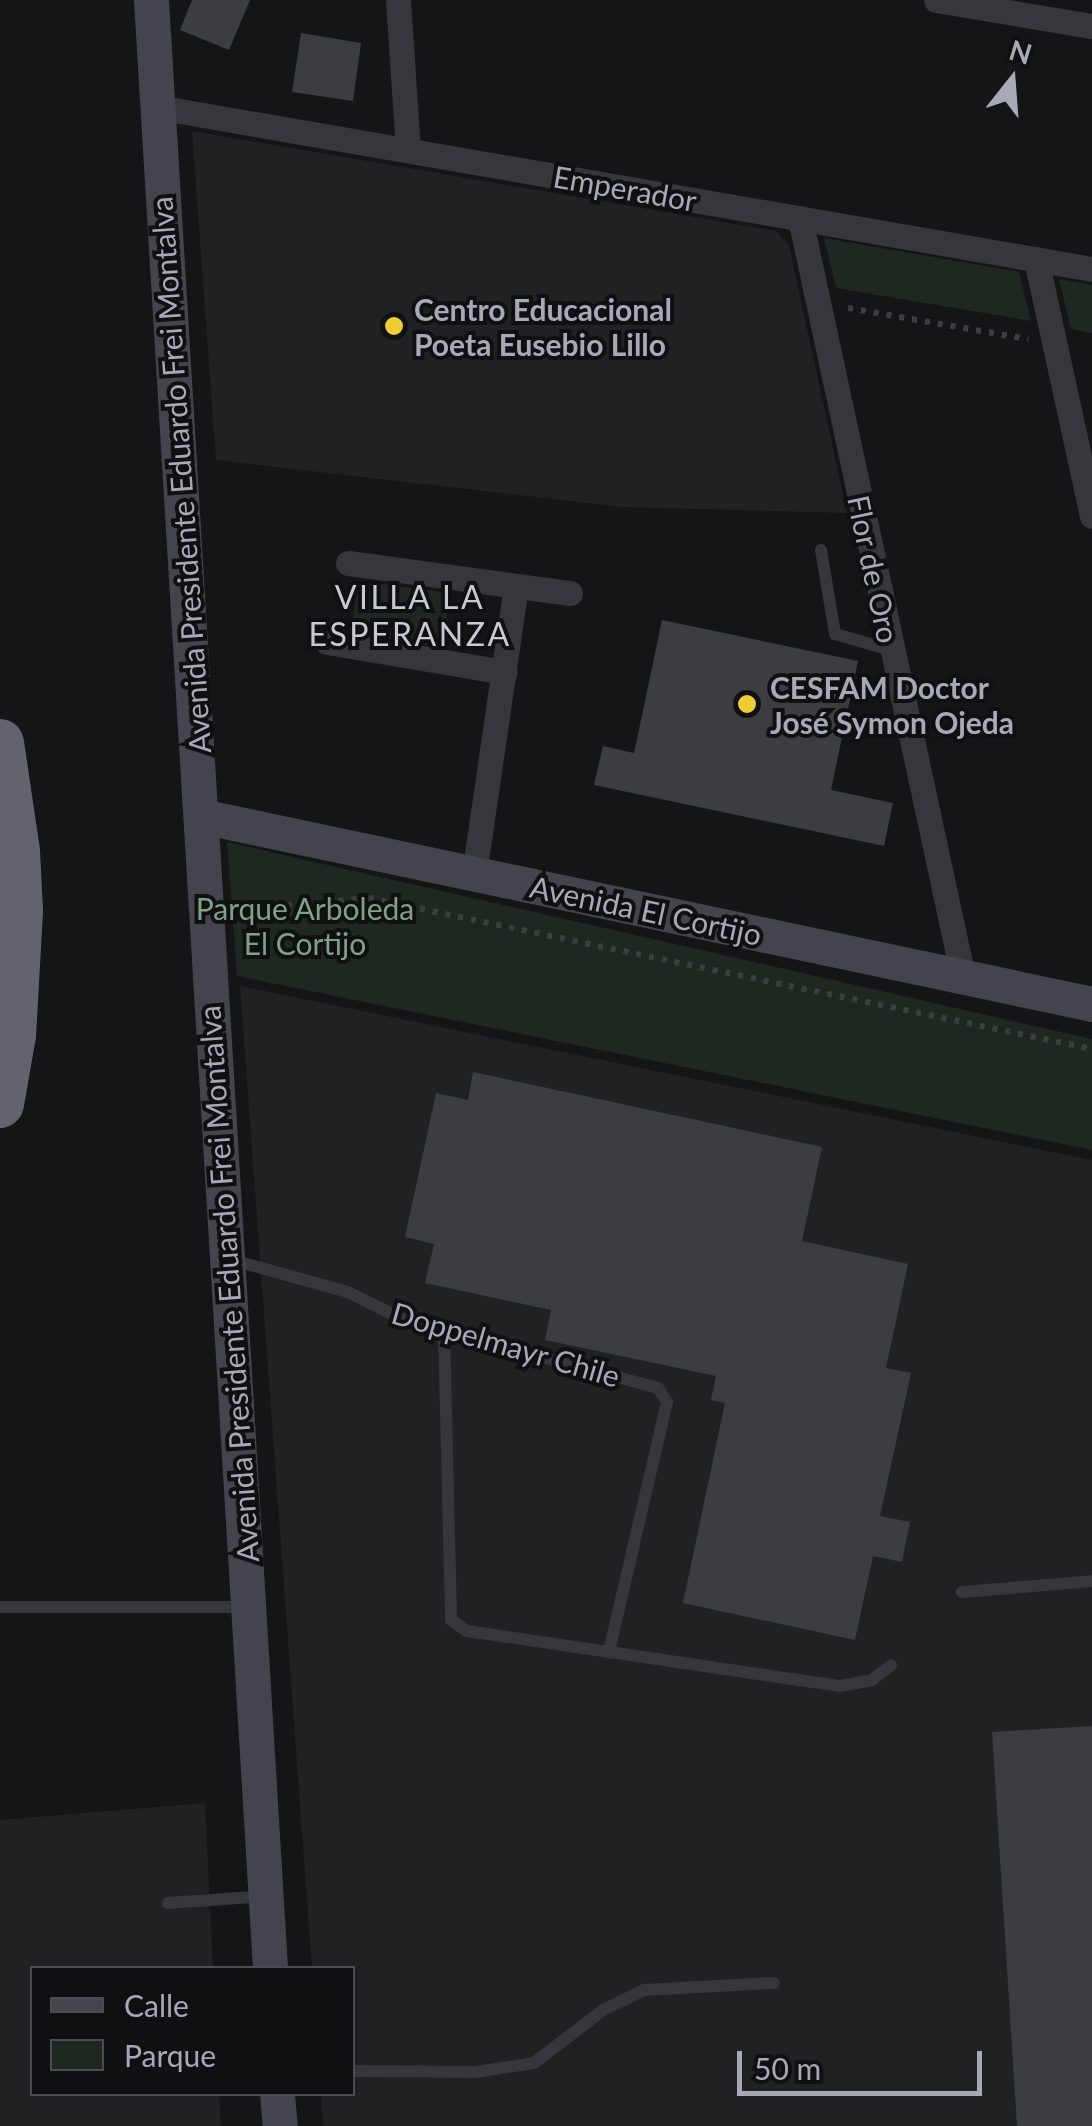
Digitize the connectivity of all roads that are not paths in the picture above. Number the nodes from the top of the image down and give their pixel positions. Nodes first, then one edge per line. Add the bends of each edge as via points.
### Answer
1 (151, 0) edge
2 (398, 0) edge
3 (936, 0) edge
4 (1092, 26) edge
5 (157, 107) junction
6 (408, 150) junction
7 (800, 218) junction
8 (1036, 259) junction
9 (1092, 269) edge
10 (1092, 516) edge
11 (820, 550) dead end
12 (348, 563) dead end
13 (516, 586) junction
14 (570, 593) dead end
15 (327, 642) dead end
16 (891, 650) junction
17 (504, 672) junction
18 (0, 743) edge
19 (201, 816) junction
20 (474, 874) junction
21 (963, 977) junction
22 (1092, 1004) edge
23 (0, 1104) edge
24 (225, 1258) junction
25 (444, 1330) junction
26 (1092, 1582) edge
27 (962, 1592) dead end
28 (0, 1607) edge
29 (249, 1607) junction
30 (610, 1652) junction
31 (891, 1665) dead end
32 (266, 1896) junction
33 (168, 1903) dead end
34 (270, 1966) edge
35 (774, 1983) dead end
36 (355, 2070) edge
37 (278, 2096) edge
38 (280, 2126) edge

1 - 5 main road, Avenida Presidente Eduardo Frei Montalva
2 - 6 street
3 - 4 street
5 - 6 street, Emperador
5 - 19 main road, Avenida Presidente Eduardo Frei Montalva
6 - 7 street, Emperador
7 - 8 street, Emperador
7 - 16 street, Flor de Oro
8 - 9 street, Emperador
8 - 10 street
11 - 16 lane via 834,634
12 - 13 street
13 - 14 street
13 - 17 street
15 - 17 street
16 - 21 street, Flor de Oro
17 - 20 street
18 - 23 highway via 18,911 12,1035
19 - 20 main road, Avenida El Cortijo
19 - 24 main road, Avenida Presidente Eduardo Frei Montalva
20 - 21 main road, Avenida El Cortijo
21 - 22 main road, Avenida El Cortijo
24 - 25 lane, Doppelmayr Chile via 348,1292 402,1319
24 - 29 main road, Avenida Presidente Eduardo Frei Montalva
25 - 30 lane via 451,1620 467,1631
25 - 30 lane, Doppelmayr Chile via 658,1388 667,1402
26 - 27 lane
28 - 29 lane
29 - 32 main road, Avenida Presidente Eduardo Frei Montalva
30 - 31 lane via 839,1686 872,1680
32 - 33 lane
32 - 34 main road, Avenida Presidente Eduardo Frei Montalva
35 - 36 lane via 644,1990 603,2010 534,2062 476,2072
37 - 38 main road

